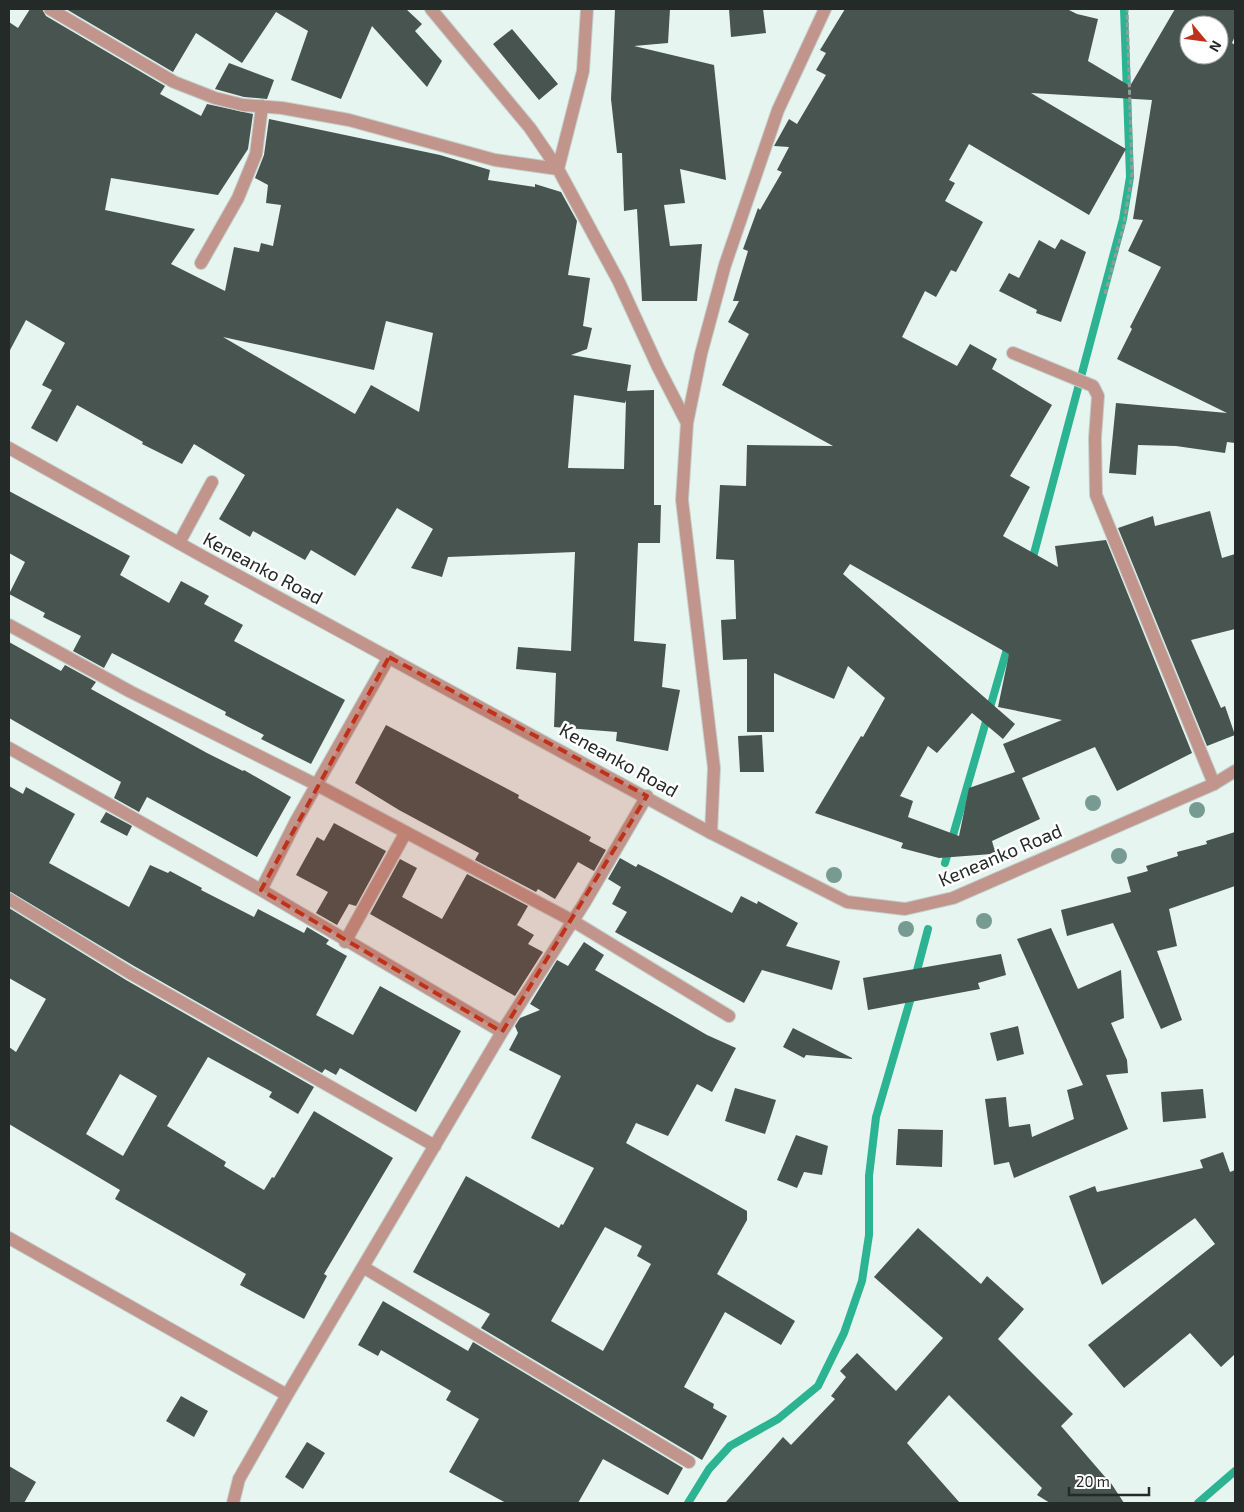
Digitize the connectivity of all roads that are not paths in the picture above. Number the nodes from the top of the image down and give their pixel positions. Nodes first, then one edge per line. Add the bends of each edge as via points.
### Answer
1 (50, 9) edge
2 (432, 9) edge
3 (587, 9) edge
4 (825, 9) edge
5 (262, 106) junction
6 (558, 170) junction
7 (201, 263) dead end
8 (1013, 353) dead end
9 (687, 423) junction
10 (9, 448) edge
11 (212, 482) dead end
12 (179, 543) junction
13 (9, 625) edge
14 (389, 657) junction
15 (9, 748) edge
16 (1235, 771) edge
17 (317, 784) junction
18 (1214, 784) junction
19 (647, 796) junction
20 (406, 832) junction
21 (711, 833) junction
22 (261, 890) junction
23 (9, 899) edge
24 (573, 921) junction
25 (345, 942) junction
26 (729, 1016) dead end
27 (502, 1032) junction
28 (435, 1146) junction
29 (9, 1238) edge
30 (362, 1267) junction
31 (286, 1395) junction
32 (689, 1462) dead end
33 (232, 1503) edge

1 - 5 street via 174,82 215,98
2 - 6 street via 530,128
3 - 6 street via 583,71
4 - 9 street via 778,110 725,265 701,354
5 - 6 street via 349,120 495,160
5 - 7 street via 256,154 238,198
6 - 9 street via 619,282
8 - 18 street via 1093,386 1098,396 1096,496
9 - 21 street via 682,500 714,768
10 - 12 street, Keneanko Road
11 - 12 street
12 - 14 street, Keneanko Road
13 - 17 street via 131,692
14 - 17 street
14 - 19 street, Keneanko Road
15 - 22 street
16 - 18 street, Keneanko Road
17 - 20 street
17 - 22 street
18 - 21 street, Keneanko Road via 952,898 905,909 847,902
19 - 21 street, Keneanko Road
19 - 24 street
20 - 24 street
20 - 25 street
22 - 25 street
23 - 28 street via 130,974
24 - 26 street
24 - 27 street
25 - 27 street
27 - 28 street
28 - 30 street
29 - 31 street
30 - 31 street
30 - 32 street
31 - 33 street via 239,1480

